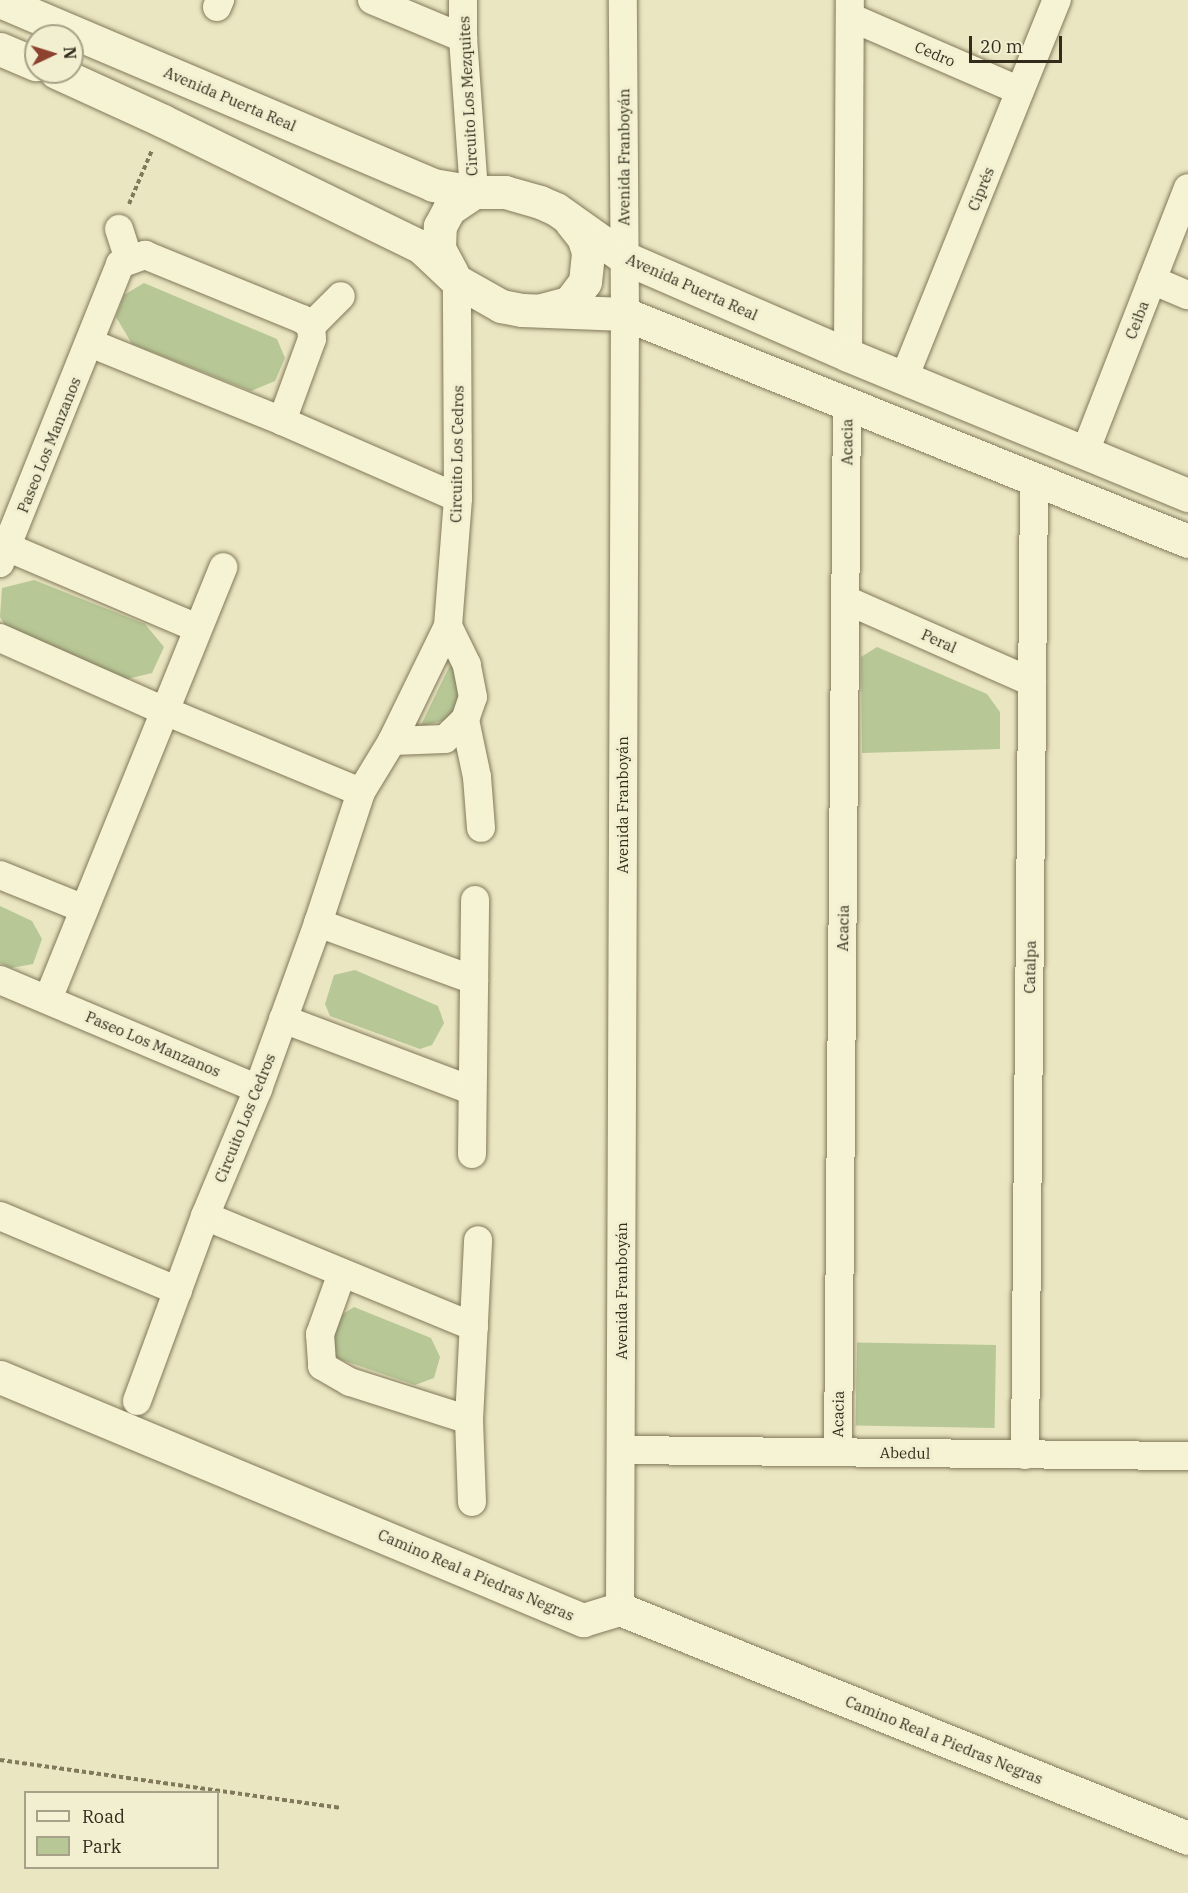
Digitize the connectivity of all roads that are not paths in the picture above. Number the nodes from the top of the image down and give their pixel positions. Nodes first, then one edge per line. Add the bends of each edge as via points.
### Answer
1 (372, 0) edge
2 (463, 0) edge
3 (623, 0) edge
4 (1057, 0) edge
5 (0, 1) edge
6 (850, 9) edge
7 (463, 38) junction
8 (0, 49) edge
9 (24, 59) edge
10 (82, 84) edge
11 (1020, 91) junction
12 (1188, 188) edge
13 (474, 192) junction
14 (572, 222) junction
15 (119, 229) road end
16 (625, 258) junction
17 (129, 259) junction
18 (1152, 280) junction
19 (457, 281) junction
20 (1188, 295) edge
21 (341, 296) dead end
22 (522, 310) junction
23 (625, 314) junction
24 (311, 326) junction
25 (90, 343) junction
26 (848, 355) junction
27 (904, 378) junction
28 (847, 403) junction
29 (282, 421) junction
30 (1085, 453) junction
31 (1034, 479) junction
32 (1188, 495) edge
33 (458, 498) junction
34 (1188, 541) edge
35 (4, 555) edge
36 (223, 567) dead end
37 (846, 600) junction
38 (448, 626) junction
39 (197, 628) junction
40 (0, 638) edge
41 (1032, 682) junction
42 (165, 711) junction
43 (465, 720) junction
44 (392, 741) junction
45 (361, 792) junction
46 (481, 828) dead end
47 (0, 875) edge
48 (475, 900) dead end
49 (84, 909) junction
50 (318, 923) junction
51 (0, 980) edge
52 (474, 980) junction
53 (48, 999) junction
54 (284, 1019) junction
55 (258, 1089) junction
56 (471, 1090) junction
57 (472, 1154) dead end
58 (0, 1216) edge
59 (205, 1216) junction
60 (478, 1240) dead end
61 (342, 1273) junction
62 (177, 1291) junction
63 (474, 1327) junction
64 (0, 1377) edge
65 (137, 1401) dead end
66 (469, 1420) junction
67 (621, 1450) junction
68 (838, 1452) junction
69 (1025, 1455) junction
70 (1188, 1456) edge
71 (471, 1502) dead end
72 (620, 1609) junction
73 (1188, 1838) edge

1 - 7 street
2 - 7 street, Circuito Los Mezquites
3 - 16 street, Avenida Franboyán
4 - 11 street, Ciprés
5 - 13 street, Avenida Puerta Real via 433,185
6 - 11 street, Cedro
6 - 26 street
7 - 13 street, Circuito Los Mezquites
8 - 9 street
10 - 19 street via 421,247
11 - 27 street, Ciprés
12 - 18 street, Ceiba
13 - 14 street, Avenida Puerta Real via 517,194 549,206
13 - 19 street via 449,209 440,226 439,249
14 - 16 street, Avenida Puerta Real
14 - 22 street via 588,252 585,282 569,303
15 - 17 street
16 - 23 street, Avenida Franboyán
16 - 26 street, Avenida Puerta Real
17 - 24 street via 145,255
17 - 25 street, Paseo Los Manzanos via 120,264
18 - 20 street
18 - 30 street, Ceiba
19 - 22 street via 493,302
19 - 33 street, Circuito Los Cedros
21 - 24 street
22 - 23 street
23 - 28 street
23 - 67 street, Avenida Franboyán
24 - 29 street via 312,339
25 - 29 street
25 - 35 street, Paseo Los Manzanos
26 - 27 street, Avenida Puerta Real
27 - 30 street, Avenida Puerta Real
28 - 31 street
28 - 37 street, Acacia
29 - 33 street
30 - 31 street
30 - 32 street, Avenida Puerta Real
31 - 34 street
31 - 41 street, Catalpa
33 - 38 street, Circuito Los Cedros
35 - 39 street, Paseo Los Manzanos
36 - 39 street
37 - 41 street, Peral
37 - 68 street, Acacia
38 - 43 street via 467,665 473,697
38 - 44 street, Circuito Los Cedros
39 - 42 street
40 - 42 street
41 - 69 street, Catalpa
42 - 45 street
42 - 49 street
43 - 44 street via 445,740
43 - 46 street via 477,777
44 - 45 street, Circuito Los Cedros
45 - 50 street, Circuito Los Cedros
47 - 49 street
48 - 52 street
49 - 53 street
50 - 52 street
50 - 54 street, Circuito Los Cedros
51 - 53 street, Paseo Los Manzanos
52 - 56 street
53 - 55 street, Paseo Los Manzanos
54 - 55 street, Circuito Los Cedros
54 - 56 street
55 - 59 street, Circuito Los Cedros
56 - 57 street
58 - 62 street
59 - 61 street
59 - 62 street, Circuito Los Cedros
60 - 63 street
61 - 63 street
61 - 66 street via 320,1334 322,1366 350,1382
62 - 65 street, Circuito Los Cedros
63 - 66 street
64 - 72 street, Camino Real a Piedras Negras via 583,1620
66 - 71 street
67 - 68 street, Abedul
67 - 72 street, Avenida Franboyán
68 - 69 street, Abedul
69 - 70 street, Abedul
72 - 73 street, Camino Real a Piedras Negras

